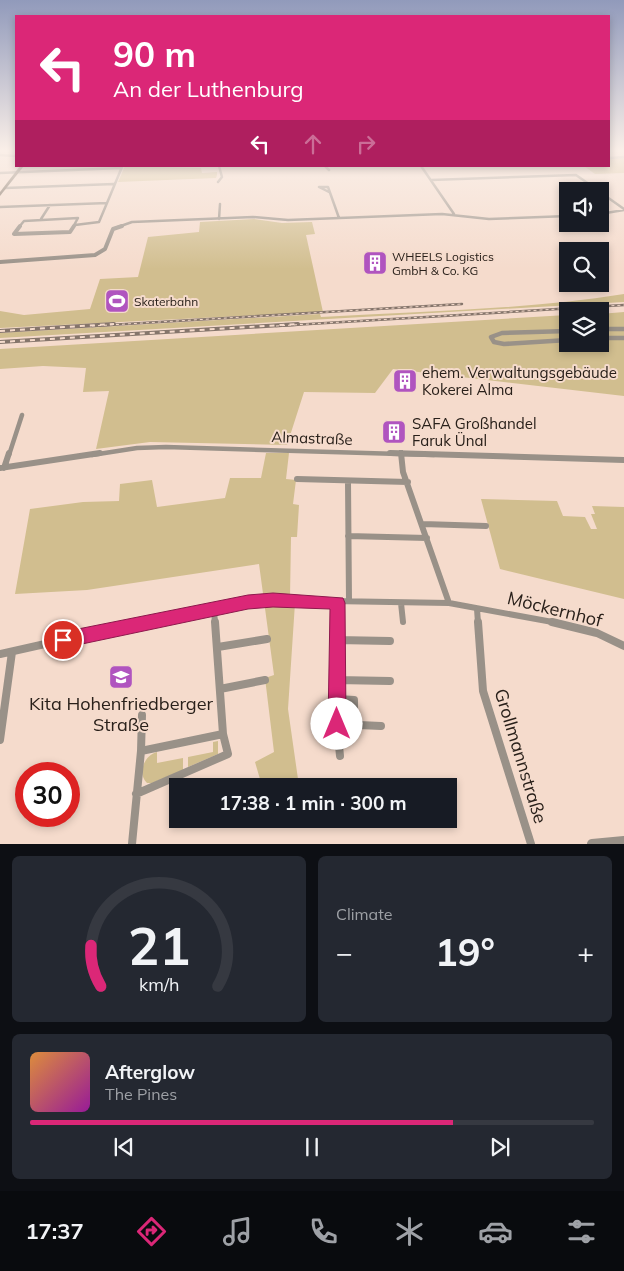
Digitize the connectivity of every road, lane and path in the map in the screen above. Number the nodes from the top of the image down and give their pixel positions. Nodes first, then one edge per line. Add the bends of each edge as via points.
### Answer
1 (112, 190) edge
2 (438, 190) edge
3 (329, 192) dead end
4 (609, 198) edge
5 (107, 203) junction
6 (220, 204) dead end
7 (50, 205) junction
8 (0, 207) edge
9 (624, 209) edge
10 (609, 212) edge
11 (454, 214) junction
12 (559, 216) edge
13 (339, 218) junction
14 (41, 219) junction
15 (220, 219) junction
16 (75, 225) junction
17 (0, 262) edge
18 (609, 329) edge
19 (624, 329) edge
20 (559, 331) edge
21 (609, 338) edge
22 (624, 338) edge
23 (559, 341) edge
24 (22, 415) dead end
25 (401, 454) junction
26 (624, 460) edge
27 (2, 468) edge
28 (298, 479) dead end
29 (348, 482) junction
30 (408, 482) junction
31 (422, 524) junction
32 (486, 526) dead end
33 (348, 536) junction
34 (427, 538) junction
35 (349, 600) junction
36 (401, 602) junction
37 (337, 603) junction
38 (449, 603) junction
39 (476, 609) junction
40 (214, 610) junction
41 (403, 622) dead end
42 (267, 639) dead end
43 (337, 640) junction
44 (390, 642) dead end
45 (624, 646) edge
46 (218, 648) junction
47 (12, 652) junction
48 (0, 654) edge
49 (265, 680) dead end
50 (337, 680) junction
51 (390, 681) dead end
52 (220, 689) junction
53 (337, 699) junction
54 (142, 715) dead end
55 (337, 724) junction
56 (354, 724) junction
57 (381, 726) dead end
58 (223, 734) junction
59 (0, 740) edge
60 (141, 751) junction
61 (340, 756) dead end
62 (136, 794) junction
63 (624, 841) edge
64 (132, 844) edge
65 (531, 844) edge
66 (592, 844) edge

1 - 5 street
2 - 11 street
3 - 13 street
4 - 9 street
5 - 7 street
5 - 16 street via 99,222
6 - 15 street
7 - 8 street
7 - 14 street
9 - 10 street
11 - 12 street via 489,219
11 - 13 street
13 - 15 street
14 - 16 street via 78,218
14 - 16 street via 24,220 15,234 70,232
15 - 17 street via 126,223 113,229 105,248 95,255
18 - 19 street
20 - 23 street via 502,333 491,337 494,342 504,344
21 - 22 street
24 - 27 street
25 - 26 street, Almastraße
25 - 27 street, Almastraße via 136,448
25 - 30 street
28 - 29 street
29 - 30 street
29 - 33 street
30 - 31 street
31 - 32 street
31 - 34 street
33 - 34 street
33 - 35 street
34 - 38 street
35 - 36 street
35 - 37 street
36 - 38 street
36 - 41 street
37 - 40 street via 273,600 222,606
37 - 43 street
38 - 39 street
39 - 45 street, Möckernhof via 578,627
39 - 65 street, Grollmannstraße via 483,690
40 - 46 street
40 - 47 street via 175,615
42 - 46 street
43 - 44 street
43 - 50 street
46 - 52 street
47 - 48 street
47 - 59 street
49 - 52 street
50 - 51 street
50 - 53 street
52 - 58 street
53 - 55 street
53 - 56 street via 354,700
54 - 60 street
55 - 56 street
55 - 61 street
56 - 57 street
58 - 60 street
58 - 62 street via 228,754
60 - 62 street
62 - 64 street
63 - 66 street

